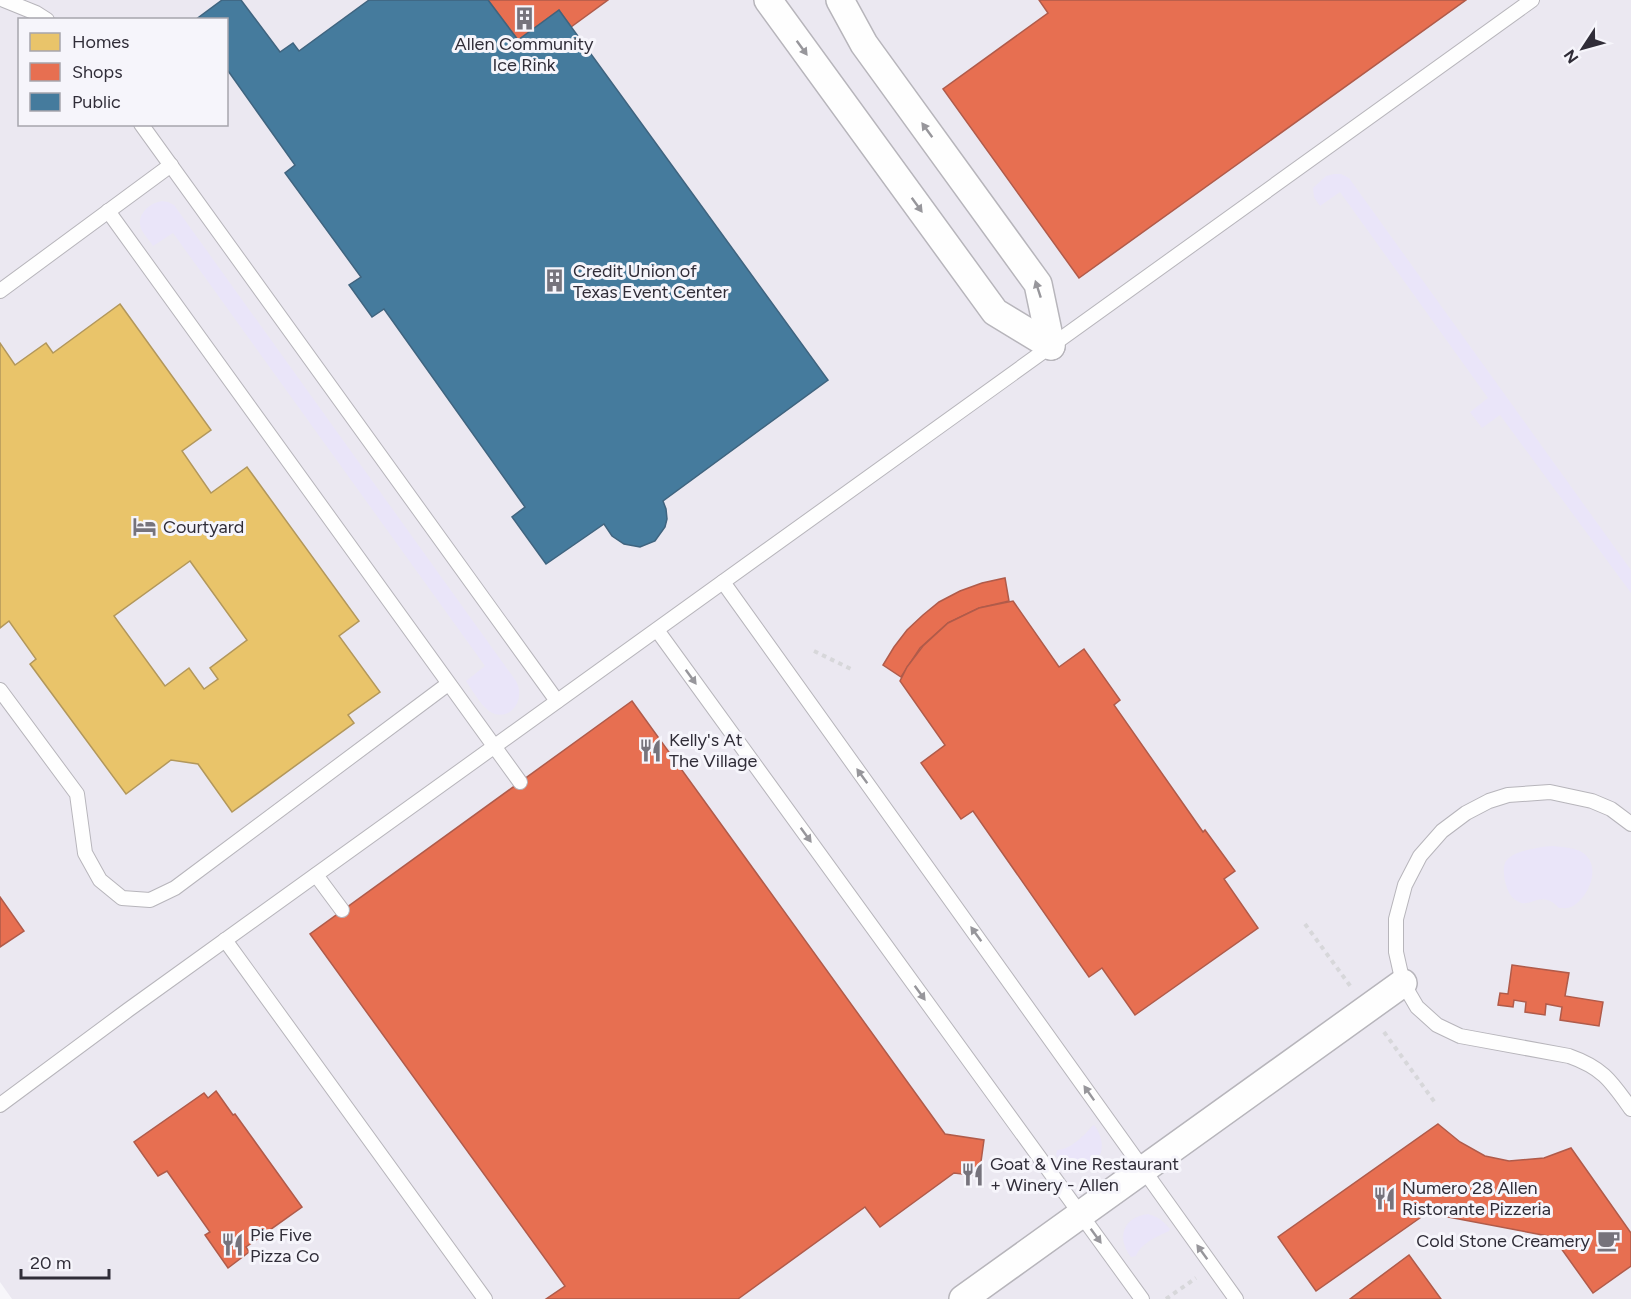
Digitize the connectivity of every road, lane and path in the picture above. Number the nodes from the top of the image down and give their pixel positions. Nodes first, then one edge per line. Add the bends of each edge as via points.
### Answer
1 (4, 0) edge
2 (768, 0) edge
3 (840, 0) edge
4 (1532, 0) edge
5 (44, 18) edge
6 (142, 126) edge
7 (171, 165) junction
8 (108, 211) junction
9 (0, 291) edge
10 (1052, 346) junction
11 (723, 582) junction
12 (657, 630) junction
13 (814, 651) dead end
14 (853, 670) dead end
15 (448, 684) junction
16 (0, 690) edge
17 (557, 701) junction
18 (494, 747) junction
19 (520, 782) dead end
20 (1630, 821) edge
21 (316, 875) junction
22 (342, 910) dead end
23 (225, 940) junction
24 (1403, 982) junction
25 (0, 1105) edge
26 (1631, 1109) edge
27 (1143, 1169) junction
28 (1081, 1214) junction
29 (485, 1299) edge
30 (963, 1299) edge
31 (1142, 1299) edge
32 (1236, 1299) edge

1 - 5 lane
2 -> 10 street via 995,312
10 -> 3 street via 1038,284 864,44
4 - 10 lane
6 - 7 lane
7 - 8 lane
7 - 17 lane
8 - 9 lane
8 - 15 lane
10 - 11 lane
11 - 12 lane
27 -> 11 lane
12 - 17 lane
12 -> 28 lane
13 - 14 path
15 - 16 lane via 175,888 150,900 122,898 100,880 85,854 77,795
15 - 18 lane
17 - 18 lane
18 - 19 lane
18 - 21 lane
20 - 24 lane via 1592,801 1550,792 1508,795 1466,813 1442,831 1420,856 1405,885 1396,919 1396,952
21 - 22 lane
21 - 23 lane
23 - 25 lane
23 - 29 lane
24 - 26 lane via 1427,1017 1448,1031 1584,1061 1614,1084
24 - 27 street
27 - 28 street
32 -> 27 lane
28 - 30 street
28 -> 31 lane

